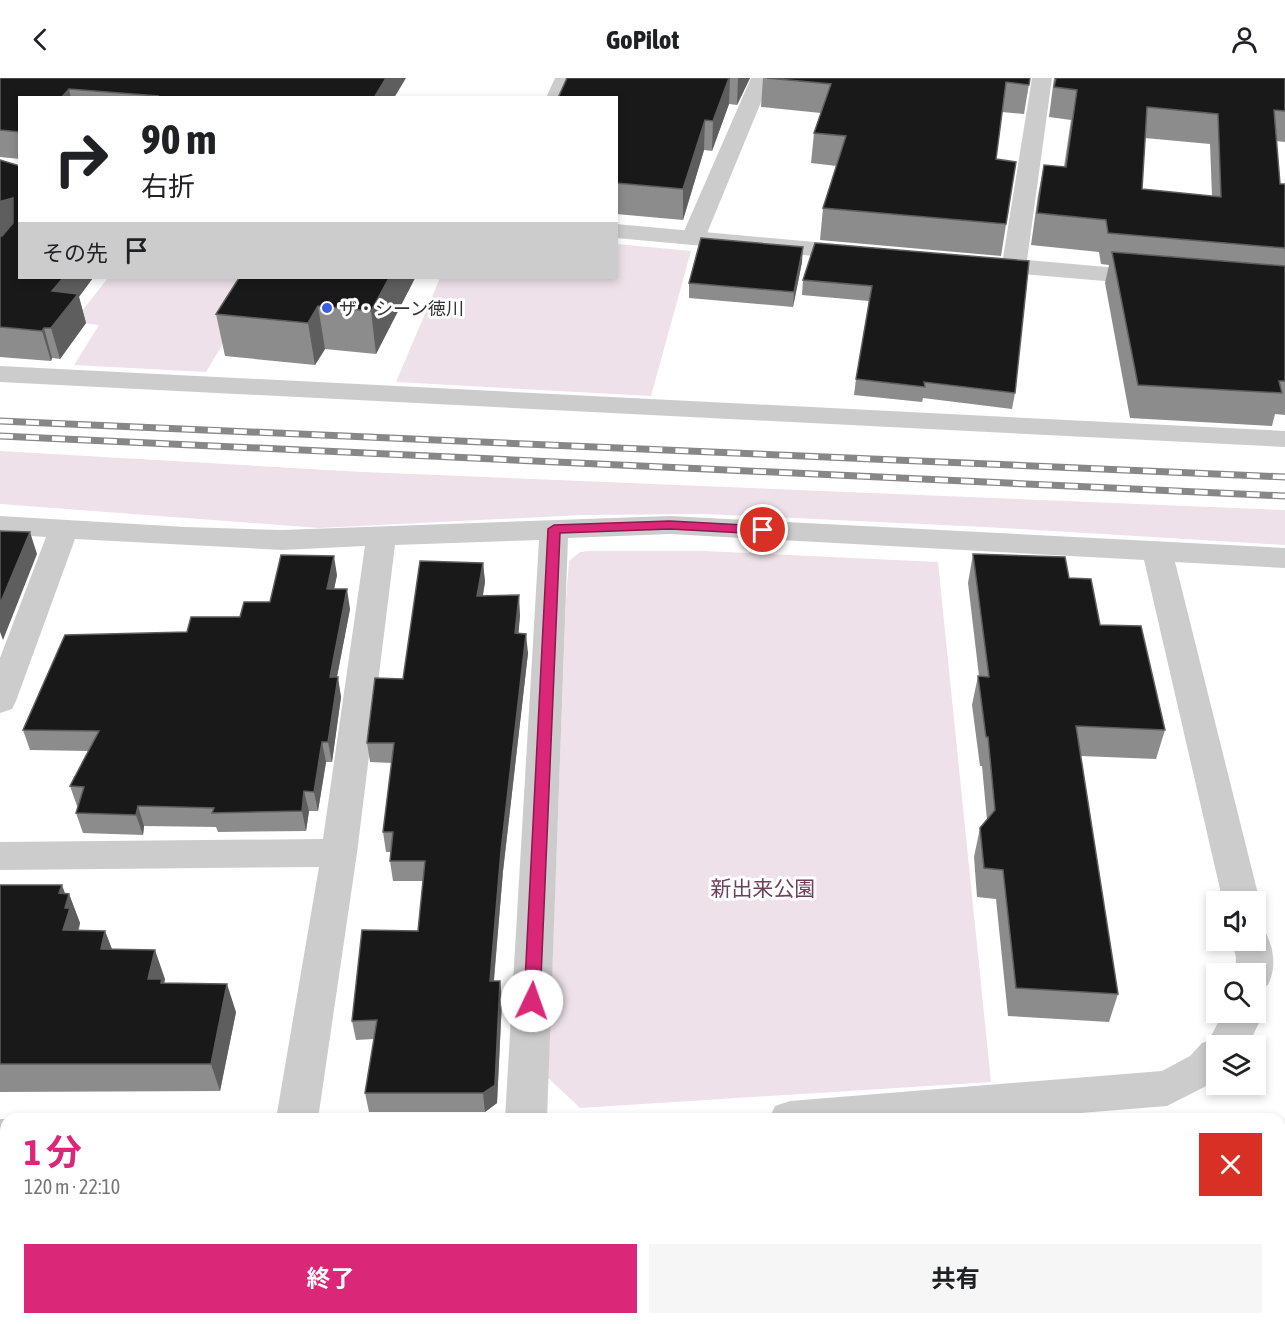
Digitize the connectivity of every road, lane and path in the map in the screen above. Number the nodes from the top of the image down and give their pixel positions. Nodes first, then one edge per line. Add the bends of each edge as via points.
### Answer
1 (565, 78) edge
2 (761, 78) edge
3 (1042, 78) edge
4 (557, 96) edge
5 (618, 231) edge
6 (693, 238) junction
7 (884, 255) edge
8 (967, 262) edge
9 (1014, 266) junction
10 (1179, 281) edge
11 (0, 375) edge
12 (1285, 439) edge
13 (0, 525) edge
14 (554, 529) junction
15 (64, 530) junction
16 (381, 538) junction
17 (1157, 550) junction
18 (1285, 558) edge
19 (0, 701) edge
20 (339, 853) junction
21 (0, 856) edge
22 (1239, 891) edge
23 (1206, 1066) edge
24 (1046, 1109) edge
25 (298, 1113) edge
26 (526, 1113) edge
27 (944, 1113) edge

1 - 4 street
2 - 6 street
3 - 9 street
5 - 6 street
6 - 7 street
8 - 9 street
9 - 10 street
11 - 12 street
13 - 15 street
14 - 16 street
14 - 17 street via 670,525
14 - 26 street
15 - 16 street via 282,540
15 - 19 street
16 - 20 street
17 - 18 street
17 - 22 street
20 - 21 street
20 - 25 street
23 - 24 street via 1167,1088
24 - 27 street

